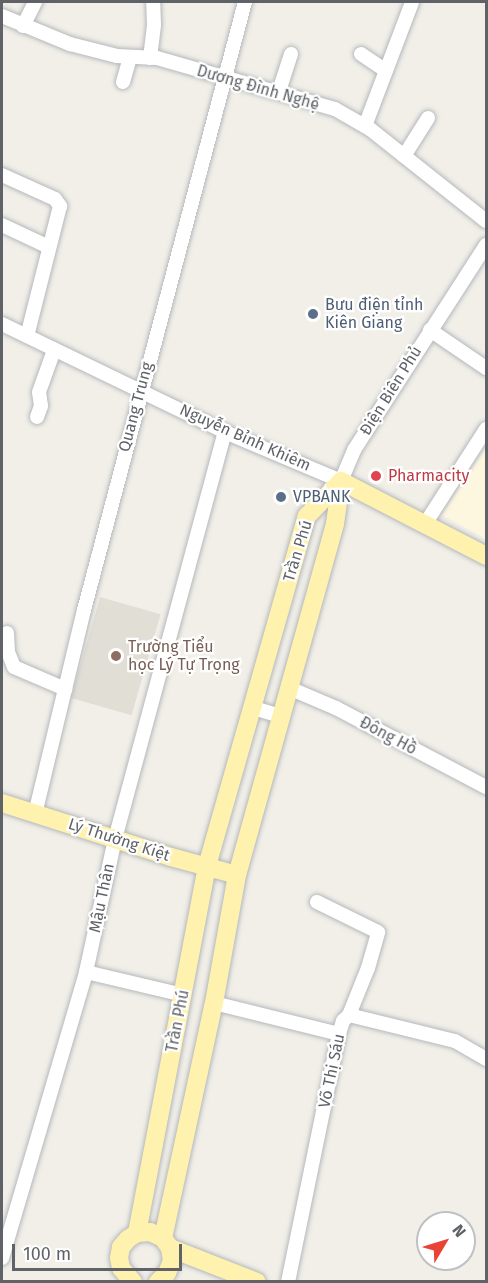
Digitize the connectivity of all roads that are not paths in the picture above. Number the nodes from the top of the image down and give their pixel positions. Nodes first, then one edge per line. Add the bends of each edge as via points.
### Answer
1 (35, 2) edge
2 (153, 2) edge
3 (245, 2) edge
4 (412, 2) edge
5 (2, 16) edge
6 (23, 26) junction
7 (291, 54) dead end
8 (361, 54) dead end
9 (130, 57) junction
10 (150, 58) junction
11 (386, 71) junction
12 (225, 76) junction
13 (123, 82) dead end
14 (279, 92) junction
15 (428, 117) dead end
16 (365, 126) junction
17 (404, 156) junction
18 (2, 175) edge
19 (486, 221) edge
20 (2, 225) edge
21 (486, 245) edge
22 (49, 247) junction
23 (2, 324) edge
24 (430, 330) junction
25 (27, 336) junction
26 (54, 350) junction
27 (486, 368) edge
28 (140, 390) junction
29 (37, 417) dead end
30 (486, 429) edge
31 (225, 432) junction
32 (341, 480) junction
33 (425, 524) junction
34 (486, 556) edge
35 (7, 633) dead end
36 (289, 688) junction
37 (65, 689) junction
38 (254, 708) junction
39 (280, 716) junction
40 (486, 787) edge
41 (2, 802) edge
42 (35, 814) junction
43 (115, 839) junction
44 (207, 866) junction
45 (237, 875) junction
46 (317, 902) dead end
47 (86, 972) junction
48 (183, 995) junction
49 (214, 1003) junction
50 (349, 1016) junction
51 (339, 1034) junction
52 (486, 1059) edge
53 (137, 1233) junction
54 (166, 1243) junction
55 (2, 1258) edge
56 (129, 1280) edge
57 (158, 1281) edge
58 (256, 1281) edge
59 (288, 1281) edge

1 - 6 street
2 - 10 street
3 - 12 street, Quang Trung
4 - 11 street
5 - 6 street, Dương Đình Nghệ
6 - 9 street, Dương Đình Nghệ via 70,44
7 - 14 street
8 - 11 street
9 - 10 street, Dương Đình Nghệ
9 - 13 street
10 - 12 street, Dương Đình Nghệ
11 - 16 street
12 - 14 street, Dương Đình Nghệ
12 - 28 street, Quang Trung
14 - 16 street, Dương Đình Nghệ via 335,109
15 - 17 street
16 - 17 street, Dương Đình Nghệ
17 - 19 street, Dương Đình Nghệ
18 - 22 street via 58,203 60,211
20 - 22 street
21 - 24 street, Điện Biên Phủ
22 - 25 street
23 - 25 street, Nguyễn Bỉnh Khiêm
24 - 27 street
24 - 32 street, Điện Biên Phủ via 354,450
25 - 26 street, Nguyễn Bỉnh Khiêm
26 - 28 street, Nguyễn Bỉnh Khiêm
26 - 29 street via 39,392 41,406
28 - 31 street, Nguyễn Bỉnh Khiêm
28 - 37 street, Quang Trung
30 - 33 street
31 - 32 street, Nguyễn Bỉnh Khiêm
31 - 43 street, Mậu Thân
32 - 33 main road, Nguyễn Bỉnh Khiêm
32 - 36 main road, Trần Phú via 335,524
32 - 38 main road, Trần Phú via 307,516
33 - 34 main road, Nguyễn Bỉnh Khiêm
35 - 37 street via 14,667
36 - 39 main road, Trần Phú
36 - 40 street, Đông Hồ via 336,708
37 - 42 street, Quang Trung
38 - 39 street
38 - 44 main road, Trần Phú
39 - 45 main road, Trần Phú
41 - 42 main road, Lý Thường Kiệt
42 - 43 main road, Lý Thường Kiệt
43 - 44 main road, Lý Thường Kiệt
43 - 47 street, Mậu Thân
44 - 45 main road, Lý Thường Kiệt
44 - 48 main road, Trần Phú
45 - 49 main road, Trần Phú
46 - 50 street, Võ Thị Sáu via 378,932
47 - 48 street
47 - 55 street, Mậu Thân
48 - 49 main road
48 - 53 main road, Trần Phú
49 - 51 street
49 - 54 main road, Trần Phú
50 - 51 street, Võ Thị Sáu
50 - 52 street via 455,1041
51 - 59 street, Võ Thị Sáu
53 - 54 main road via 150,1232
53 - 56 main road, Trần Phú via 121,1247 119,1258
54 - 57 main road, Trần Phú via 170,1267
54 - 58 main road

